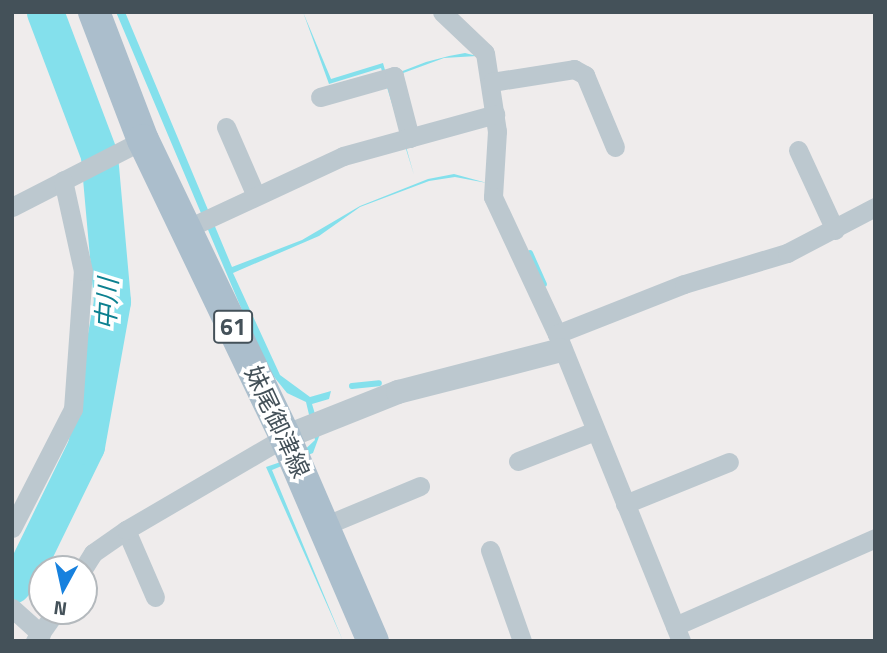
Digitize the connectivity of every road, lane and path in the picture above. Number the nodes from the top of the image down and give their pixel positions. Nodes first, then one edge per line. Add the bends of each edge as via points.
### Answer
1 (94, 12) edge
2 (442, 12) edge
3 (492, 82) junction
4 (320, 97) dead end
5 (495, 114) junction
6 (226, 127) dead end
7 (410, 138) junction
8 (137, 143) junction
9 (615, 147) dead end
10 (798, 150) dead end
11 (63, 180) junction
12 (256, 197) junction
13 (12, 207) edge
14 (875, 207) edge
15 (186, 229) junction
16 (835, 230) junction
17 (559, 342) junction
18 (595, 432) junction
19 (285, 437) junction
20 (518, 461) dead end
21 (729, 462) dead end
22 (420, 486) dead end
23 (625, 504) junction
24 (324, 526) junction
25 (12, 528) edge
26 (126, 530) junction
27 (875, 538) edge
28 (490, 550) dead end
29 (92, 555) edge
30 (155, 597) dead end
31 (12, 608) edge
32 (678, 633) edge
33 (38, 637) edge
34 (373, 641) edge
35 (522, 641) edge
36 (659, 641) edge

1 - 8 main road, 妹尾御津線 / 61
2 - 3 street via 485,53
3 - 5 street
3 - 9 street via 574,69 585,75
4 - 7 street via 394,76
5 - 7 street
5 - 17 street via 493,197
6 - 12 street
7 - 12 street via 343,156
8 - 11 street
8 - 15 main road, 妹尾御津線 / 61
10 - 16 street
11 - 13 street
11 - 25 street via 83,271 72,409
12 - 15 street
14 - 16 street
15 - 19 main road, 妹尾御津線 / 61
16 - 17 street via 787,253 684,284
17 - 18 street
17 - 19 street via 398,392
18 - 20 street
18 - 23 street
19 - 24 main road, 妹尾御津線 / 61
19 - 26 street
21 - 23 street
22 - 24 street
23 - 32 street
24 - 34 main road, 妹尾御津線 / 61
26 - 29 street
26 - 30 street
27 - 32 street
28 - 35 street
31 - 33 street
32 - 36 street

